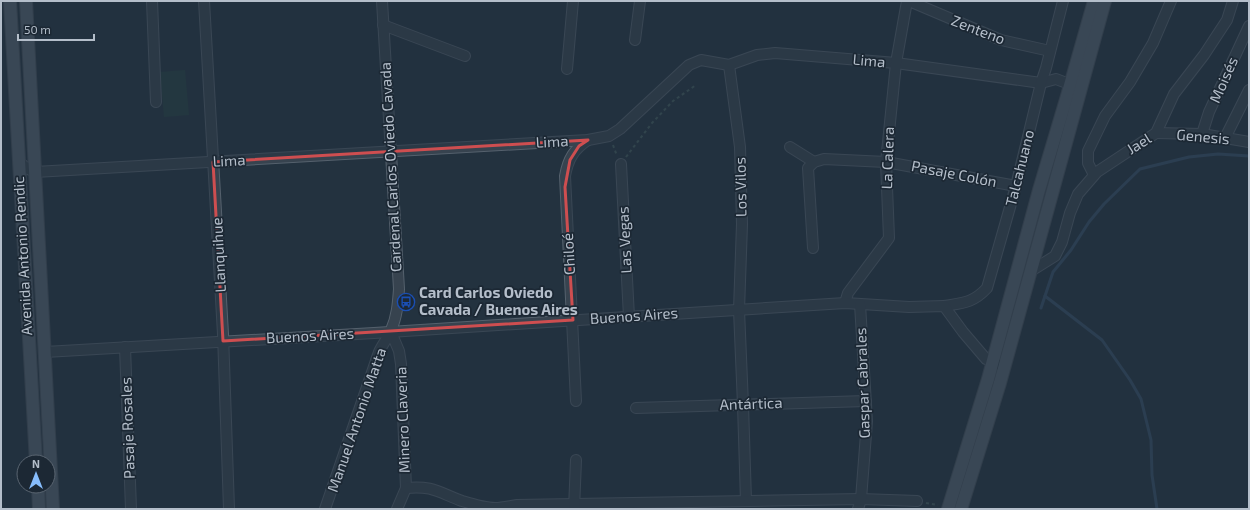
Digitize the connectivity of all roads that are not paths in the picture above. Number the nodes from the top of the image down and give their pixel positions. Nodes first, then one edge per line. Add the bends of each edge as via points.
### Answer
1 (10, 1) edge
2 (26, 1) edge
3 (152, 1) edge
4 (204, 1) edge
5 (382, 1) edge
6 (573, 1) edge
7 (640, 1) edge
8 (908, 1) edge
9 (1063, 1) edge
10 (1094, 1) edge
11 (1105, 1) edge
12 (1171, 1) edge
13 (1234, 1) edge
14 (383, 25) junction
15 (1249, 26) edge
16 (635, 40) dead end
17 (1050, 51) junction
18 (465, 56) dead end
19 (896, 63) junction
20 (729, 65) junction
21 (1046, 68) junction
22 (567, 69) dead end
23 (1056, 79) junction
24 (1041, 83) junction
25 (1076, 86) junction
26 (1249, 90) edge
27 (156, 102) dead end
28 (1156, 133) junction
29 (1202, 134) junction
30 (1225, 138) junction
31 (588, 140) junction
32 (1249, 142) edge
33 (790, 147) dead end
34 (390, 151) junction
35 (19, 162) junction
36 (213, 162) junction
37 (814, 162) junction
38 (886, 162) junction
39 (621, 164) road end
40 (35, 172) junction
41 (1094, 175) junction
42 (1016, 186) junction
43 (813, 248) dead end
44 (1031, 271) junction
45 (845, 303) junction
46 (860, 304) junction
47 (944, 306) junction
48 (739, 310) junction
49 (629, 317) junction
50 (573, 320) junction
51 (390, 332) junction
52 (223, 341) junction
53 (125, 347) junction
54 (45, 352) junction
55 (992, 363) junction
56 (1004, 367) junction
57 (576, 401) dead end
58 (866, 401) junction
59 (743, 405) junction
60 (636, 408) dead end
61 (36, 454) edge
62 (576, 460) dead end
63 (406, 488) junction
64 (38, 494) edge
65 (746, 501) junction
66 (917, 501) road end
67 (859, 504) edge
68 (574, 507) edge
69 (395, 508) edge
70 (490, 508) edge
71 (953, 508) edge
72 (39, 509) edge
73 (53, 509) edge
74 (131, 509) edge
75 (229, 509) edge
76 (325, 509) edge

1 - 35 main road, Avenida Antonio Rendic
2 - 40 main road, Avenida Antonio Rendic
3 - 27 street
4 - 36 street, Llanquihue
5 - 14 street, Cardenal Carlos Oviedo Cavada
6 - 22 street
7 - 16 street
8 - 17 street, Zenteno via 1001,40
8 - 19 street, La Calera
9 - 17 street, Talcahuano
10 - 25 main road
11 - 25 main road
12 - 41 street via 1153,43 1130,82 1105,116 1088,150 1088,163
13 - 28 street, Jael via 1227,20 1174,94
14 - 18 street
14 - 34 street, Cardenal Carlos Oviedo Cavada
15 - 29 street, Moisés via 1209,112
17 - 21 street, Talcahuano
19 - 20 street, Lima via 775,52 756,55
19 - 24 street, Lima
19 - 38 street, La Calera
20 - 31 street, Lima via 700,60 689,65 620,129 609,136
20 - 48 street, Los Vilos via 740,147 742,224
21 - 23 street
21 - 24 street, Talcahuano
23 - 24 street, Lima
23 - 25 street
24 - 42 street, Talcahuano
25 - 44 main road
25 - 55 main road via 1039,190
26 - 30 street
28 - 29 street, Genesis
28 - 41 street, Jael
29 - 30 street, Genesis
30 - 32 street, Genesis
31 - 34 street, Lima
31 - 50 street, Chiloé via 574,152 565,176
33 - 37 street
34 - 36 street, Lima
34 - 51 street, Cardenal Carlos Oviedo Cavada via 398,305
35 - 40 street
35 - 61 main road, Avenida Antonio Rendic
36 - 40 street, Lima
36 - 52 street, Llanquihue
37 - 38 street, Pasaje Colón via 824,159
37 - 43 street via 808,168
38 - 42 street, Pasaje Colón
38 - 45 street, La Calera via 889,238 848,293
39 - 49 street, Las Vegas
40 - 54 main road, Avenida Antonio Rendic
41 - 44 street, Jael via 1078,194 1055,256
42 - 47 street, Talcahuano via 987,288 968,302
44 - 56 main road
45 - 46 street, Buenos Aires
45 - 48 street, Buenos Aires
46 - 47 street, Buenos Aires
46 - 58 street, Gaspar Cabrales
47 - 55 street via 963,332
48 - 49 street, Buenos Aires
48 - 59 street, Los Vilos
49 - 50 street, Buenos Aires
50 - 51 street, Buenos Aires
50 - 57 street, Chiloé
51 - 52 street, Buenos Aires
51 - 63 street, Minero Claveria via 399,350 401,364
51 - 76 street, Manuel Antonio Matta via 379,352
52 - 53 street, Buenos Aires
52 - 75 street, Llanquihue
53 - 54 street, Buenos Aires
53 - 74 street, Pasaje Rosales
54 - 73 main road, Avenida Antonio Rendic
55 - 56 street
55 - 71 main road
56 - 71 main road
58 - 59 street, Antártica
58 - 67 street, Gaspar Cabrales via 867,421
59 - 60 street, Antártica
59 - 65 street, Los Vilos
62 - 68 street
63 - 69 street, Minero Claveria
63 - 70 street via 428,488
64 - 72 main road
65 - 67 street
65 - 68 street
66 - 67 street
68 - 70 street via 517,505

